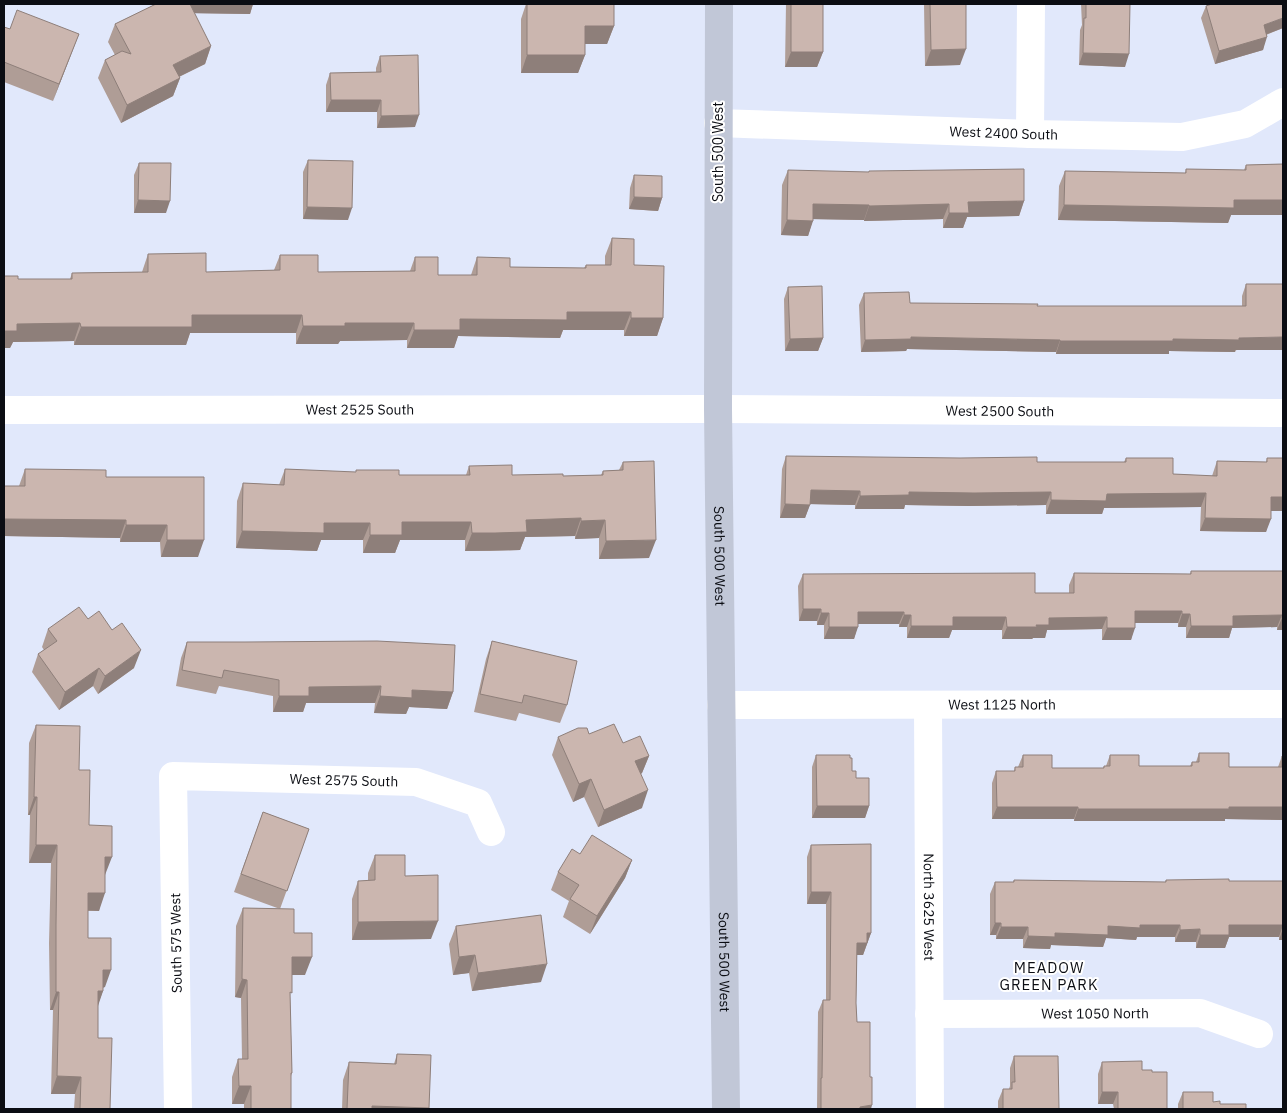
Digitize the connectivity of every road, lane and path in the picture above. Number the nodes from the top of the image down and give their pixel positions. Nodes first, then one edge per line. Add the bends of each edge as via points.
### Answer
1 (719, 4) edge
2 (1031, 4) edge
3 (1283, 102) edge
4 (718, 124) junction
5 (1030, 134) junction
6 (718, 409) junction
7 (4, 410) edge
8 (1283, 413) edge
9 (1283, 704) edge
10 (721, 705) junction
11 (928, 705) junction
12 (173, 776) joint
13 (491, 832) dead end
14 (929, 1014) junction
15 (1259, 1034) dead end
16 (178, 1109) edge
17 (726, 1109) edge
18 (930, 1109) edge

1 - 4 street, South 500 West
2 - 5 street
3 - 5 street, West 2400 South via 1245,124 1182,137
4 - 5 street, West 2400 South
4 - 6 street, South 500 West
6 - 7 street, West 2525 South
6 - 8 street, West 2500 South
6 - 10 street, South 500 West
9 - 11 street, West 1125 North
10 - 11 street, West 1125 North
10 - 17 street, South 500 West
11 - 14 street, North 3625 West
12 - 13 street, West 2575 South via 416,782 478,803
12 - 16 street, South 575 West
14 - 15 street, West 1050 North via 1200,1012
14 - 18 street, North 3625 West

